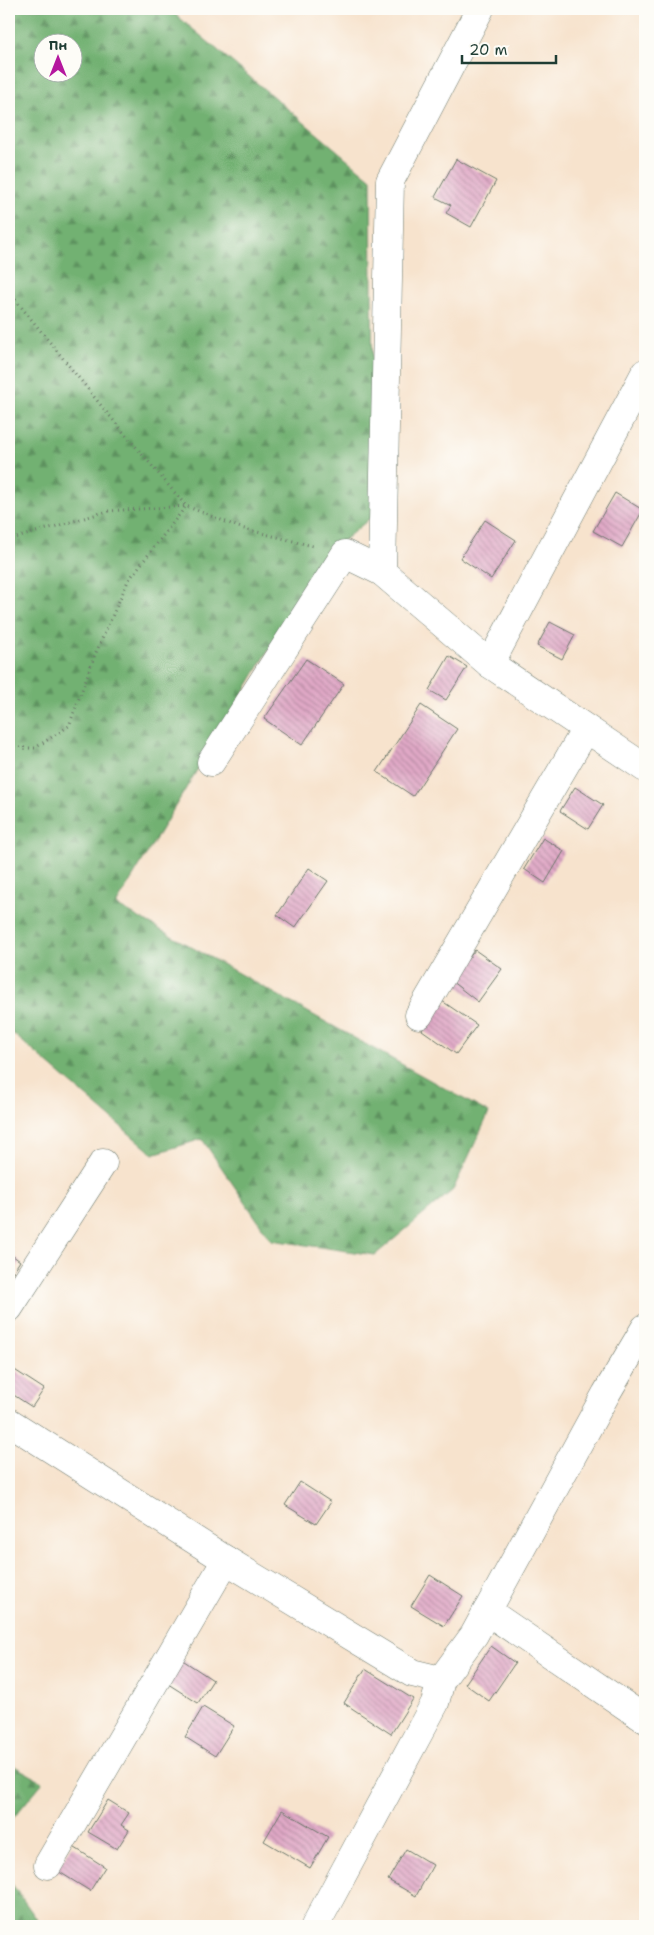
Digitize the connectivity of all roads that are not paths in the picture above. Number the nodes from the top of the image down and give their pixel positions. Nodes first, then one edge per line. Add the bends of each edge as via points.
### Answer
1 (480, 9) edge
2 (645, 373) edge
3 (382, 572) junction
4 (490, 664) junction
5 (586, 729) junction
6 (211, 762) dead end
7 (645, 768) edge
8 (419, 1016) dead end
9 (103, 1163) dead end
10 (9, 1308) edge
11 (645, 1328) edge
12 (9, 1422) edge
13 (226, 1560) junction
14 (487, 1611) junction
15 (441, 1680) junction
16 (645, 1719) edge
17 (48, 1865) dead end
18 (315, 1926) edge

1 - 3 street via 390,181
2 - 4 street
3 - 4 street
3 - 6 street via 345,554
4 - 5 street
5 - 7 street
5 - 8 street
9 - 10 street
11 - 14 street
12 - 13 street
13 - 15 street via 412,1674
13 - 17 street
14 - 15 street
14 - 16 street
15 - 18 street via 435,1703

